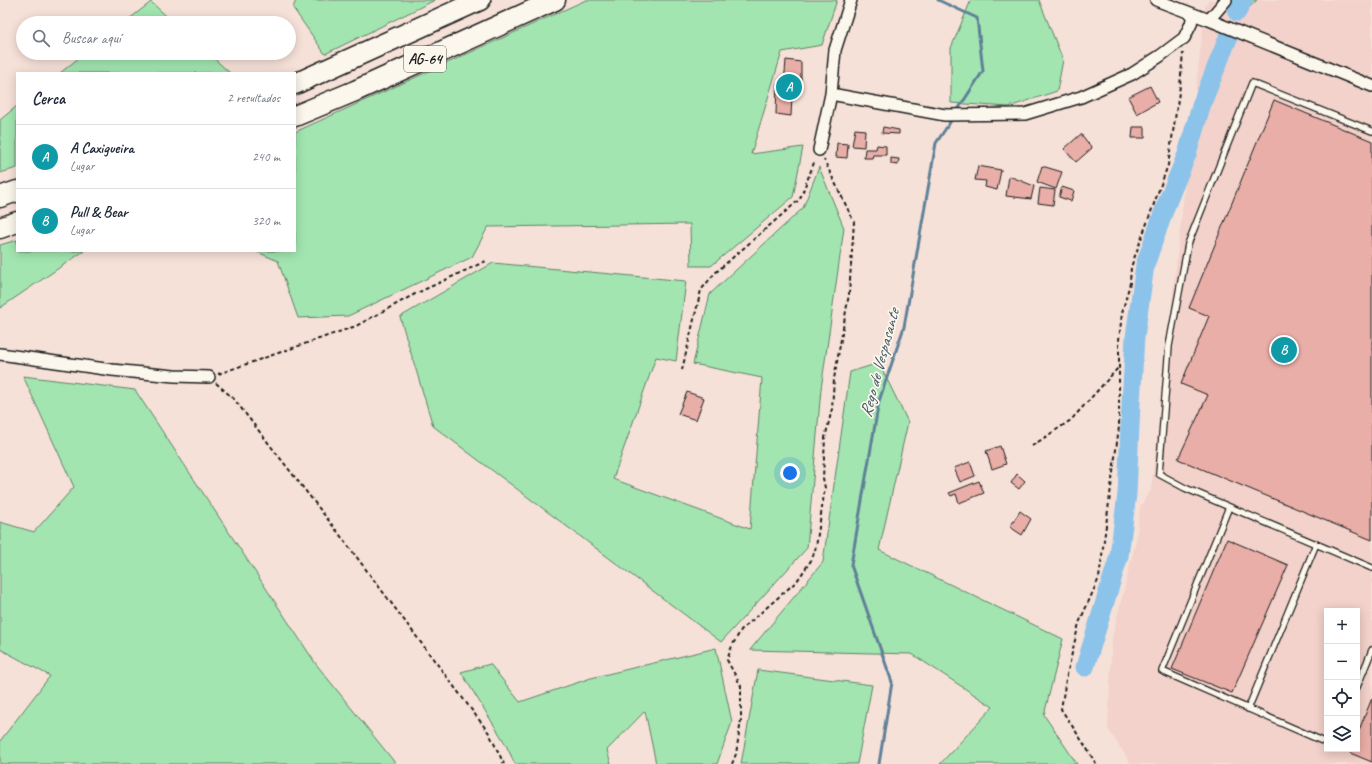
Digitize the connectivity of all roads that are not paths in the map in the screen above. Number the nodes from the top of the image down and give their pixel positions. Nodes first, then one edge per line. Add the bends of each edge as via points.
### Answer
1 (480, 0) edge
2 (555, 0) edge
3 (851, 0) edge
4 (1156, 0) edge
5 (1226, 0) edge
6 (1193, 14) junction
7 (1209, 20) junction
8 (296, 84) edge
9 (1372, 86) edge
10 (831, 94) junction
11 (296, 116) edge
12 (1372, 131) edge
13 (819, 150) road end
14 (16, 191) edge
15 (0, 197) edge
16 (16, 222) edge
17 (0, 228) edge
18 (0, 354) edge
19 (209, 377) road end
20 (1229, 507) junction
21 (1316, 544) junction
22 (1372, 568) edge
23 (1372, 650) edge
24 (1360, 680) edge
25 (1248, 709) junction
26 (1324, 742) edge

1 - 8 highway, AG-64
2 - 11 highway, AG-64
3 - 10 street via 835,50
4 - 6 street
5 - 7 street
6 - 7 street
6 - 10 street via 1184,38 1132,74 1081,97 1025,114 945,115
7 - 9 street
10 - 13 street
12 - 20 lane via 1252,83 1188,244 1169,346 1159,474
14 - 15 highway
16 - 17 highway
18 - 19 street via 112,370
20 - 21 lane
20 - 25 lane via 1162,671
21 - 22 lane
21 - 25 lane
23 - 24 lane
25 - 26 lane

